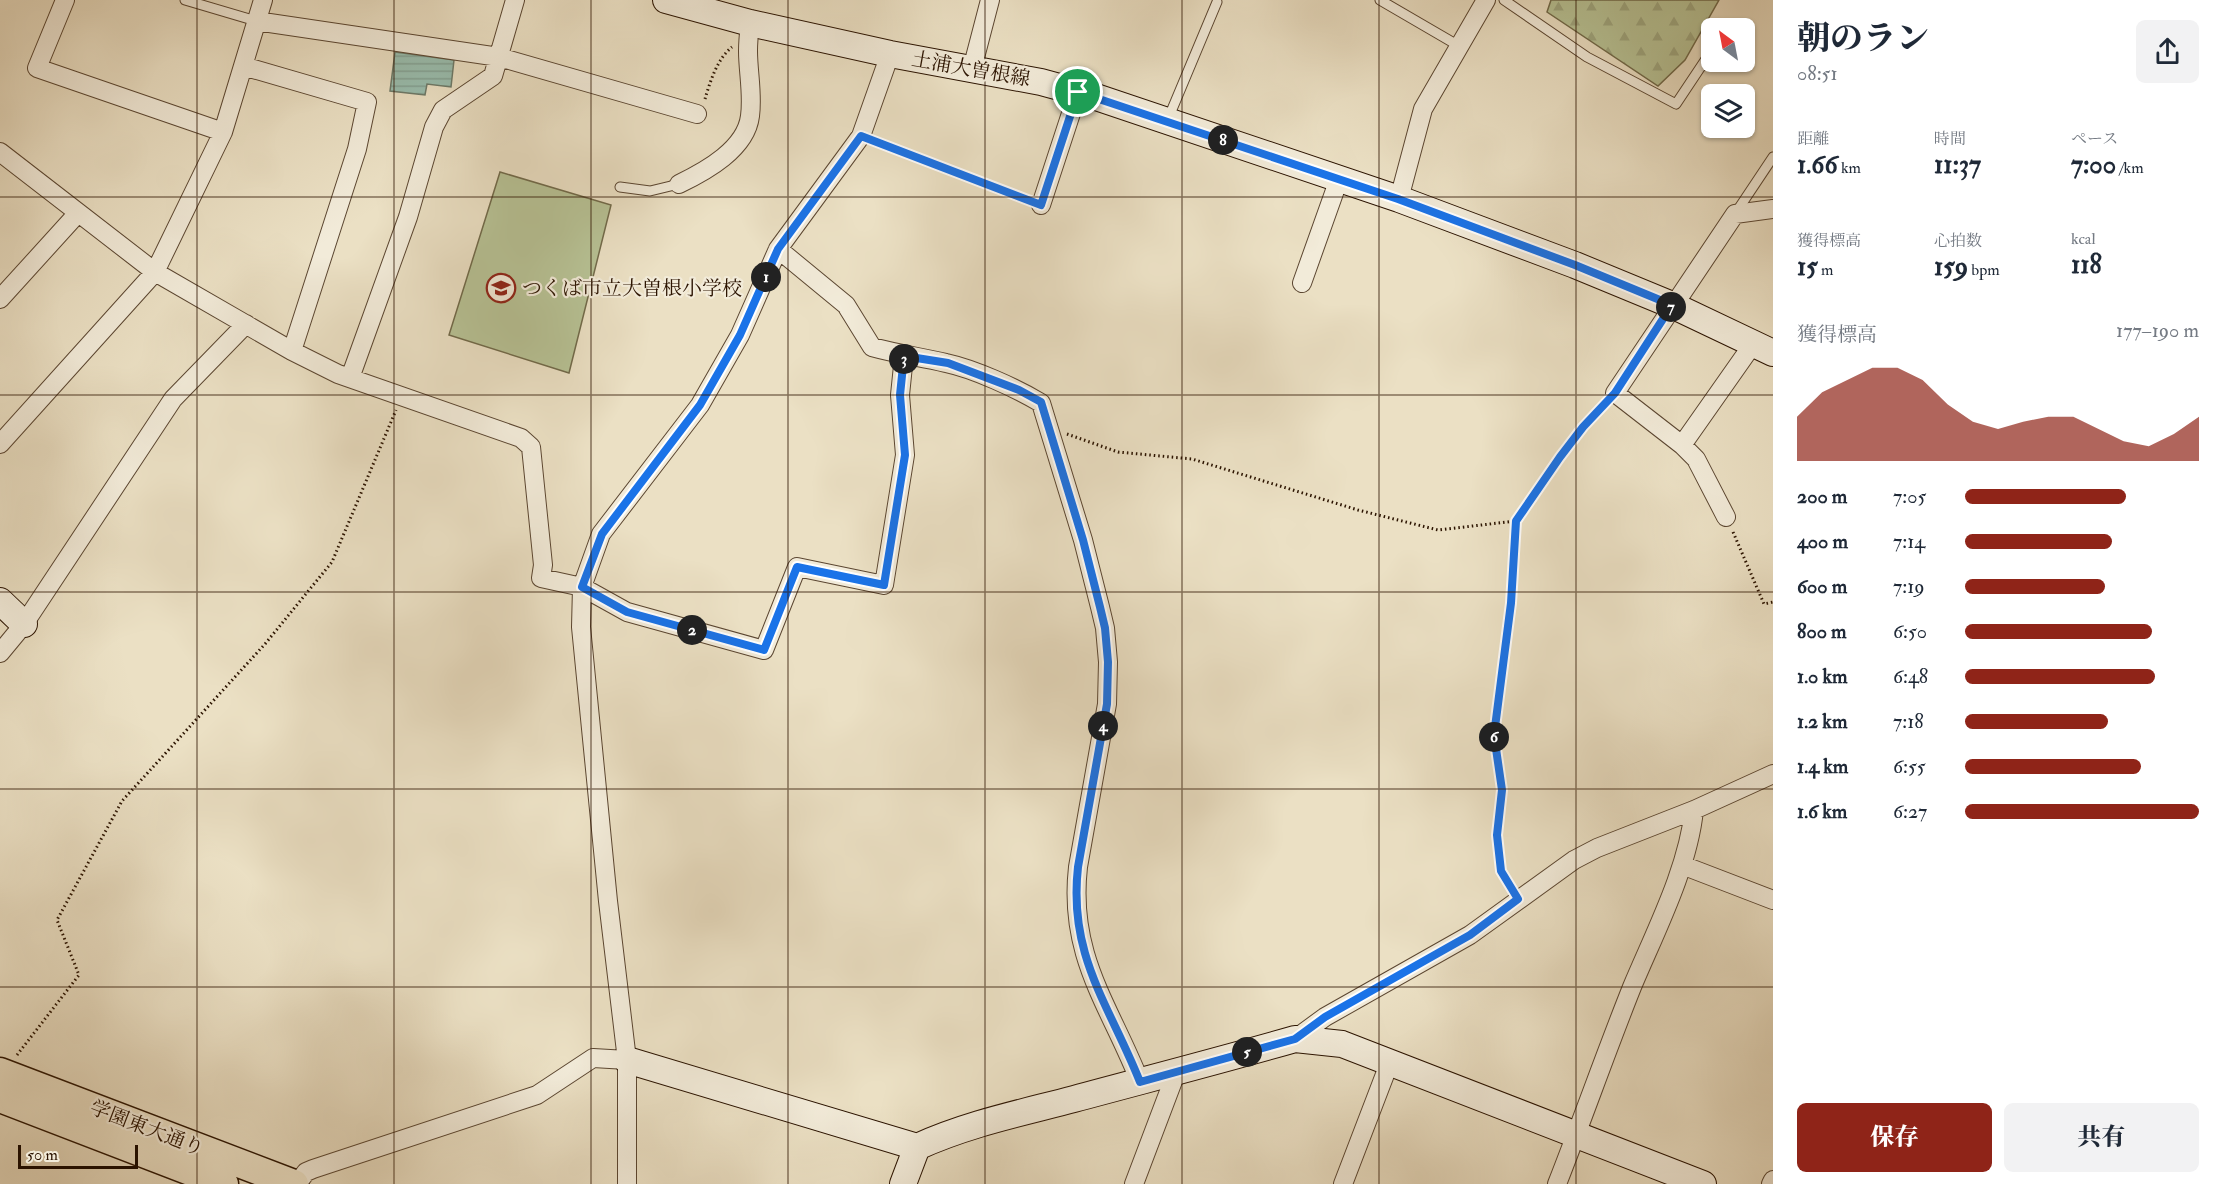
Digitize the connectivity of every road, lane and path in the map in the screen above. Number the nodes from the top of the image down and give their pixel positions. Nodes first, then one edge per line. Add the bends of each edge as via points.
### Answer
1 (65, 0) edge
2 (185, 0) edge
3 (263, 0) edge
4 (515, 0) edge
5 (666, 0) edge
6 (990, 0) edge
7 (1380, 0) edge
8 (1486, 0) edge
9 (1503, 0) edge
10 (1217, 2) dead end
11 (256, 21) junction
12 (750, 23) junction
13 (1459, 46) junction
14 (890, 54) junction
15 (499, 57) junction
16 (243, 66) junction
17 (1701, 66) edge
18 (972, 69) junction
19 (1078, 92) junction
20 (697, 114) joint
21 (1167, 121) junction
22 (223, 132) junction
23 (861, 136) junction
24 (2, 157) edge
25 (1773, 157) edge
26 (1340, 179) junction
27 (679, 184) joint
28 (620, 187) dead end
29 (1398, 199) junction
30 (1041, 205) joint
31 (1773, 209) edge
32 (78, 213) junction
33 (1734, 214) junction
34 (778, 249) junction
35 (155, 272) junction
36 (1302, 283) dead end
37 (0, 299) edge
38 (1672, 305) junction
39 (246, 324) junction
40 (1763, 349) edge
41 (292, 351) junction
42 (904, 356) junction
43 (350, 378) junction
44 (1615, 393) junction
45 (401, 397) junction
46 (1049, 427) junction
47 (0, 444) edge
48 (1682, 445) junction
49 (1726, 517) joint
50 (1516, 521) junction
51 (582, 587) junction
52 (0, 601) edge
53 (1773, 602) edge
54 (24, 624) junction
55 (0, 653) edge
56 (1773, 774) edge
57 (1694, 810) junction
58 (1682, 866) junction
59 (1518, 899) junction
60 (1773, 900) edge
61 (1295, 1039) junction
62 (627, 1060) junction
63 (1389, 1064) junction
64 (6, 1066) edge
65 (1176, 1073) junction
66 (1140, 1082) junction
67 (0, 1098) edge
68 (1576, 1135) junction
69 (916, 1147) junction
70 (224, 1184) edge
71 (296, 1184) edge
72 (627, 1184) edge
73 (903, 1184) edge
74 (1134, 1184) edge
75 (1343, 1184) edge
76 (1557, 1184) edge
77 (1703, 1184) edge

1 - 22 street via 37,68
2 - 11 lane
3 - 11 street
4 - 15 street
5 - 12 street, 土浦大曽根線
6 - 18 street
7 - 13 lane
8 - 13 street
9 - 17 lane via 1587,57 1676,104
10 - 21 lane
11 - 15 street
11 - 16 street
12 - 14 street, 土浦大曽根線
12 - 20 path via 736,45 727,51
12 - 27 street via 750,117 744,133 729,152
13 - 29 street via 1423,109
14 - 18 street, 土浦大曽根線
14 - 23 street
15 - 20 street
15 - 43 street via 493,76 443,110 434,127 408,217
16 - 22 street
16 - 41 street via 367,102 357,149
18 - 19 street, 土浦大曽根線
19 - 21 street, 土浦大曽根線
19 - 30 street
21 - 26 street, 土浦大曽根線
22 - 35 street
23 - 30 path
23 - 34 street
24 - 32 street
25 - 33 lane
26 - 29 street, 土浦大曽根線
26 - 36 street
27 - 28 lane via 650,191
29 - 38 street, 土浦大曽根線
31 - 33 street
32 - 35 street
32 - 37 street
33 - 38 street
34 - 42 street via 846,305 872,347
34 - 51 street via 740,335 700,405 602,534
35 - 39 street
35 - 47 street
38 - 40 street, 土浦大曽根線
38 - 44 street
39 - 41 street
39 - 54 street via 173,399
40 - 48 street
41 - 43 street
42 - 46 street via 948,363 1019,390 1041,402
42 - 51 street via 900,395 905,455 884,585 797,567 764,650 627,612
43 - 45 street
44 - 48 street
44 - 50 path via 1583,427
45 - 51 street via 506,431 531,447 541,578
45 - 64 path via 332,562 265,644 122,801 57,920 79,975
46 - 50 path via 1118,452 1192,459 1438,530
46 - 66 street via 1100,607 1108,662 1107,704 1075,892 1078,927 1095,984
48 - 49 street via 1696,459
49 - 53 path via 1764,604
50 - 59 path via 1511,603 1494,735 1502,790 1497,835 1501,871
51 - 62 street via 580,627
52 - 54 street
54 - 55 street
56 - 57 street
57 - 58 street
57 - 59 street via 1597,848
58 - 60 street
58 - 68 street
59 - 61 street via 1470,935 1325,1017
61 - 63 street via 1342,1044
61 - 65 street
62 - 69 street
62 - 71 street via 593,1058 537,1095 306,1172
62 - 72 street
63 - 68 street
63 - 75 street
64 - 71 main road, 学園東大通り
65 - 66 street
65 - 74 street
66 - 69 street via 947,1133
67 - 70 main road, 学園東大通り
68 - 76 street
68 - 77 street
69 - 73 street

